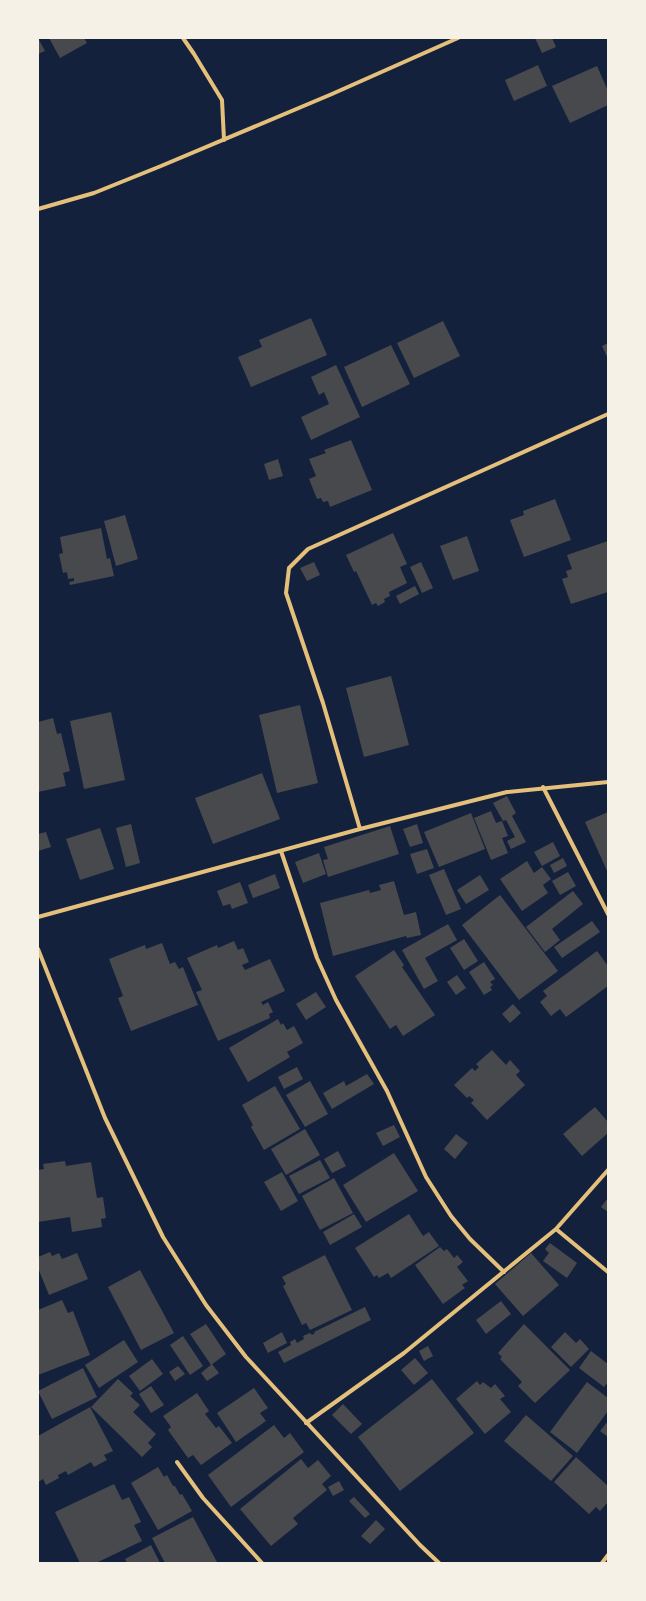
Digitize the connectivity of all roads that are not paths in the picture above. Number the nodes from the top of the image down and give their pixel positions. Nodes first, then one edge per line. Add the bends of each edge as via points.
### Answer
1 (182, 38) edge
2 (458, 38) edge
3 (224, 140) junction
4 (38, 208) edge
5 (608, 414) edge
6 (608, 782) edge
7 (543, 787) junction
8 (360, 829) junction
9 (281, 851) junction
10 (608, 914) edge
11 (38, 917) edge
12 (38, 949) edge
13 (608, 1170) edge
14 (556, 1229) junction
15 (504, 1272) junction
16 (608, 1272) edge
17 (306, 1423) junction
18 (177, 1462) dead end
19 (608, 1555) edge
20 (262, 1563) edge
21 (439, 1563) edge
22 (602, 1563) edge

1 - 3 street via 222,100
2 - 3 street
3 - 4 street via 94,193
5 - 8 street via 308,549 289,568 286,593 323,703
6 - 7 street
7 - 8 street via 508,792
7 - 10 street
8 - 9 street
9 - 11 street
9 - 15 street via 326,979 387,1091 426,1176 451,1216 470,1239
12 - 17 street via 105,1118 163,1237 206,1305 237,1346
13 - 14 street
14 - 15 street
14 - 16 street
15 - 17 street via 404,1353
17 - 21 street
18 - 20 street via 203,1498
19 - 22 street

